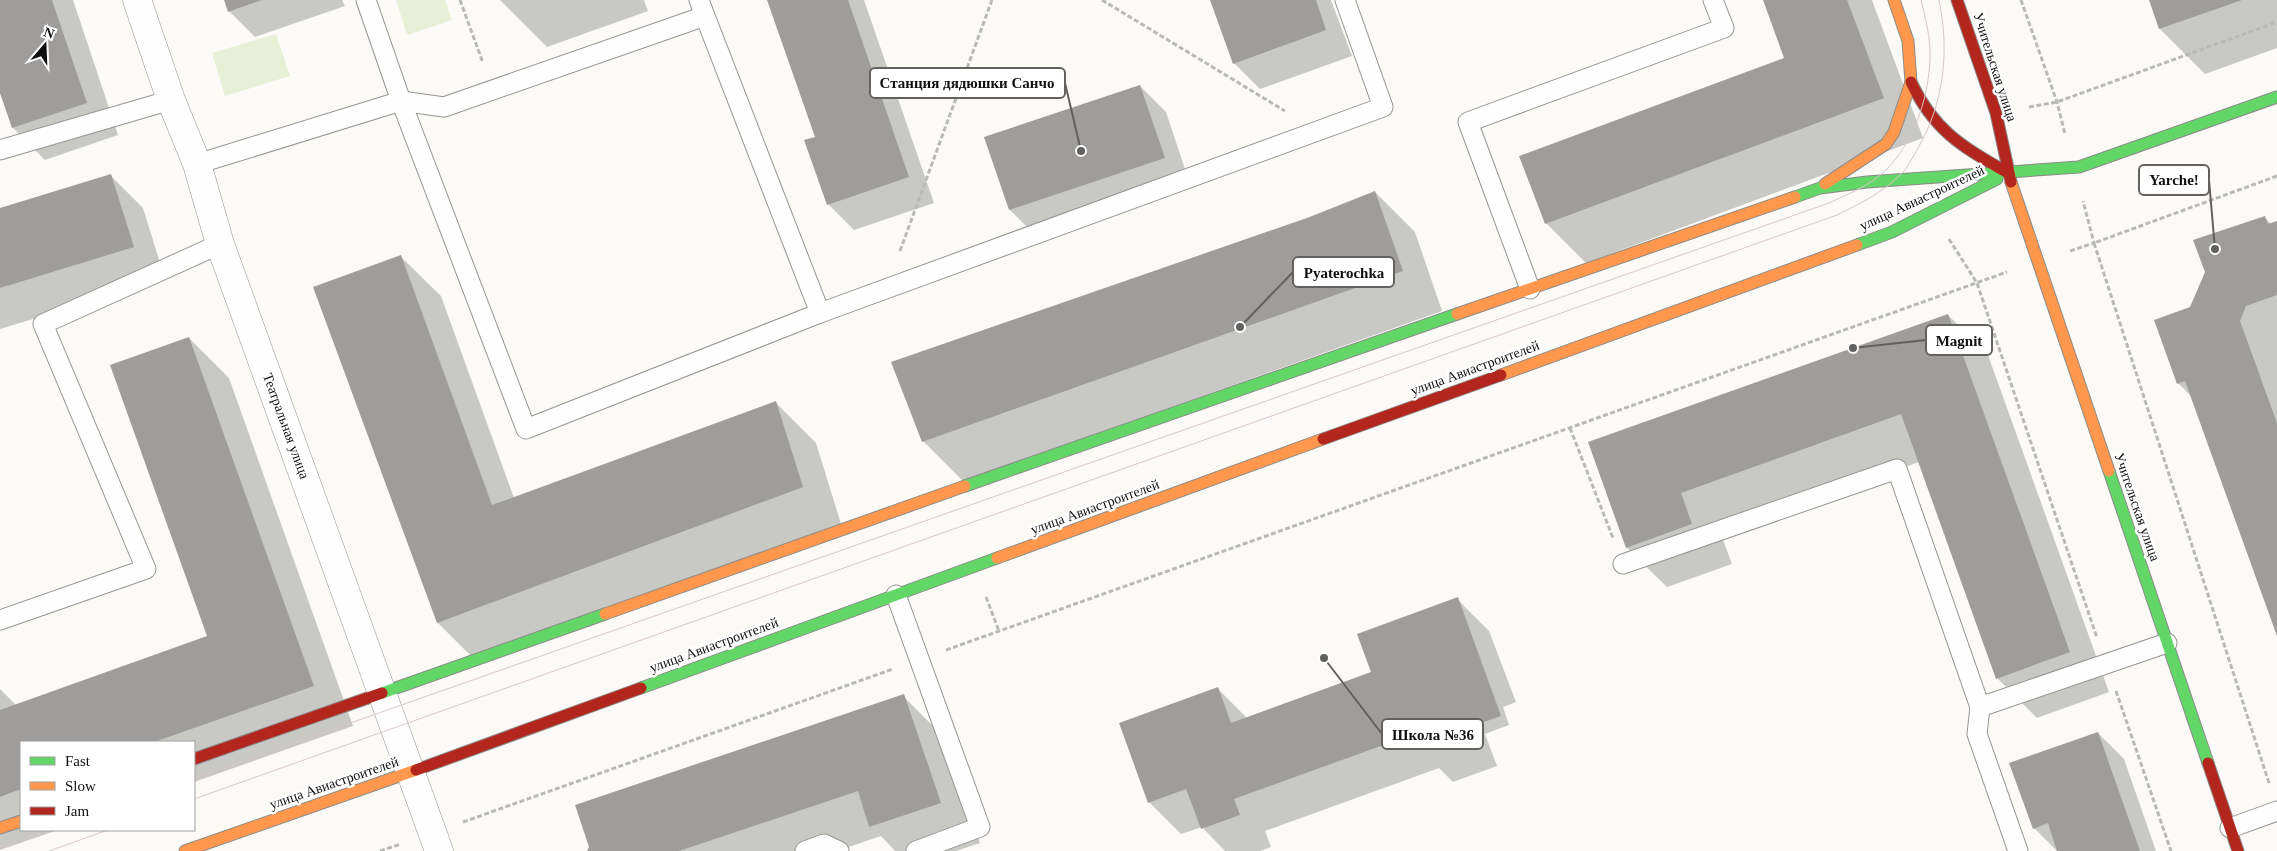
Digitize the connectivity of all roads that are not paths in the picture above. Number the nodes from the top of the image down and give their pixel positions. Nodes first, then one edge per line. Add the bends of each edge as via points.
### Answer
1 (137, 0) edge
2 (366, 0) edge
3 (1345, 0) edge
4 (1713, 0) edge
5 (1894, 0) edge
6 (1957, 0) edge
7 (702, 8) edge
8 (1911, 82) junction
9 (2277, 97) edge
10 (171, 100) junction
11 (401, 101) junction
12 (0, 150) edge
13 (197, 164) junction
14 (2008, 173) junction
15 (1820, 188) junction
16 (220, 244) junction
17 (1530, 290) junction
18 (820, 314) junction
19 (1623, 564) road end
20 (896, 594) junction
21 (0, 620) edge
22 (2167, 643) junction
23 (382, 692) junction
24 (1980, 707) junction
25 (195, 759) edge
26 (409, 772) junction
27 (2277, 811) edge
28 (20, 821) edge
29 (0, 828) edge
30 (2230, 828) junction
31 (436, 842) edge
32 (185, 851) edge
33 (805, 851) edge
34 (840, 851) edge
35 (916, 851) edge
36 (2018, 851) edge
37 (2238, 851) edge

1 - 10 street, Театральная улица
2 - 11 lane
3 - 18 lane via 1383,108
4 - 17 lane via 1724,28 1468,122
5 - 8 main road via 1908,42
6 - 14 main road, Учительская улица via 1996,113
7 - 11 lane via 444,107
7 - 18 lane
8 - 14 main road via 1932,120 1964,146
8 - 15 main road via 1894,132 1886,144
9 - 14 main road, улица Авиастроителей via 2078,167
10 - 12 lane
10 - 13 street, Театральная улица
11 - 13 lane
11 - 18 lane via 526,429
13 - 16 street, Театральная улица
14 - 15 main road, улица Авиастроителей
14 - 20 main road, улица Авиастроителей via 1892,232
14 - 22 main road, Учительская улица
15 - 17 main road, улица Авиастроителей
16 - 21 lane via 43,324 146,569
16 - 23 street, Театральная улица
17 - 23 main road, улица Авиастроителей
19 - 24 lane via 1897,469
20 - 26 main road, улица Авиастроителей
20 - 35 lane via 980,828
22 - 24 lane
22 - 30 main road, Учительская улица
23 - 25 main road, улица Авиастроителей
23 - 26 street, Театральная улица
24 - 36 lane via 1977,734
26 - 31 street, Театральная улица
26 - 32 main road, улица Авиастроителей
27 - 30 lane
28 - 29 main road
30 - 37 main road, Учительская улица
33 - 34 lane via 824,844

